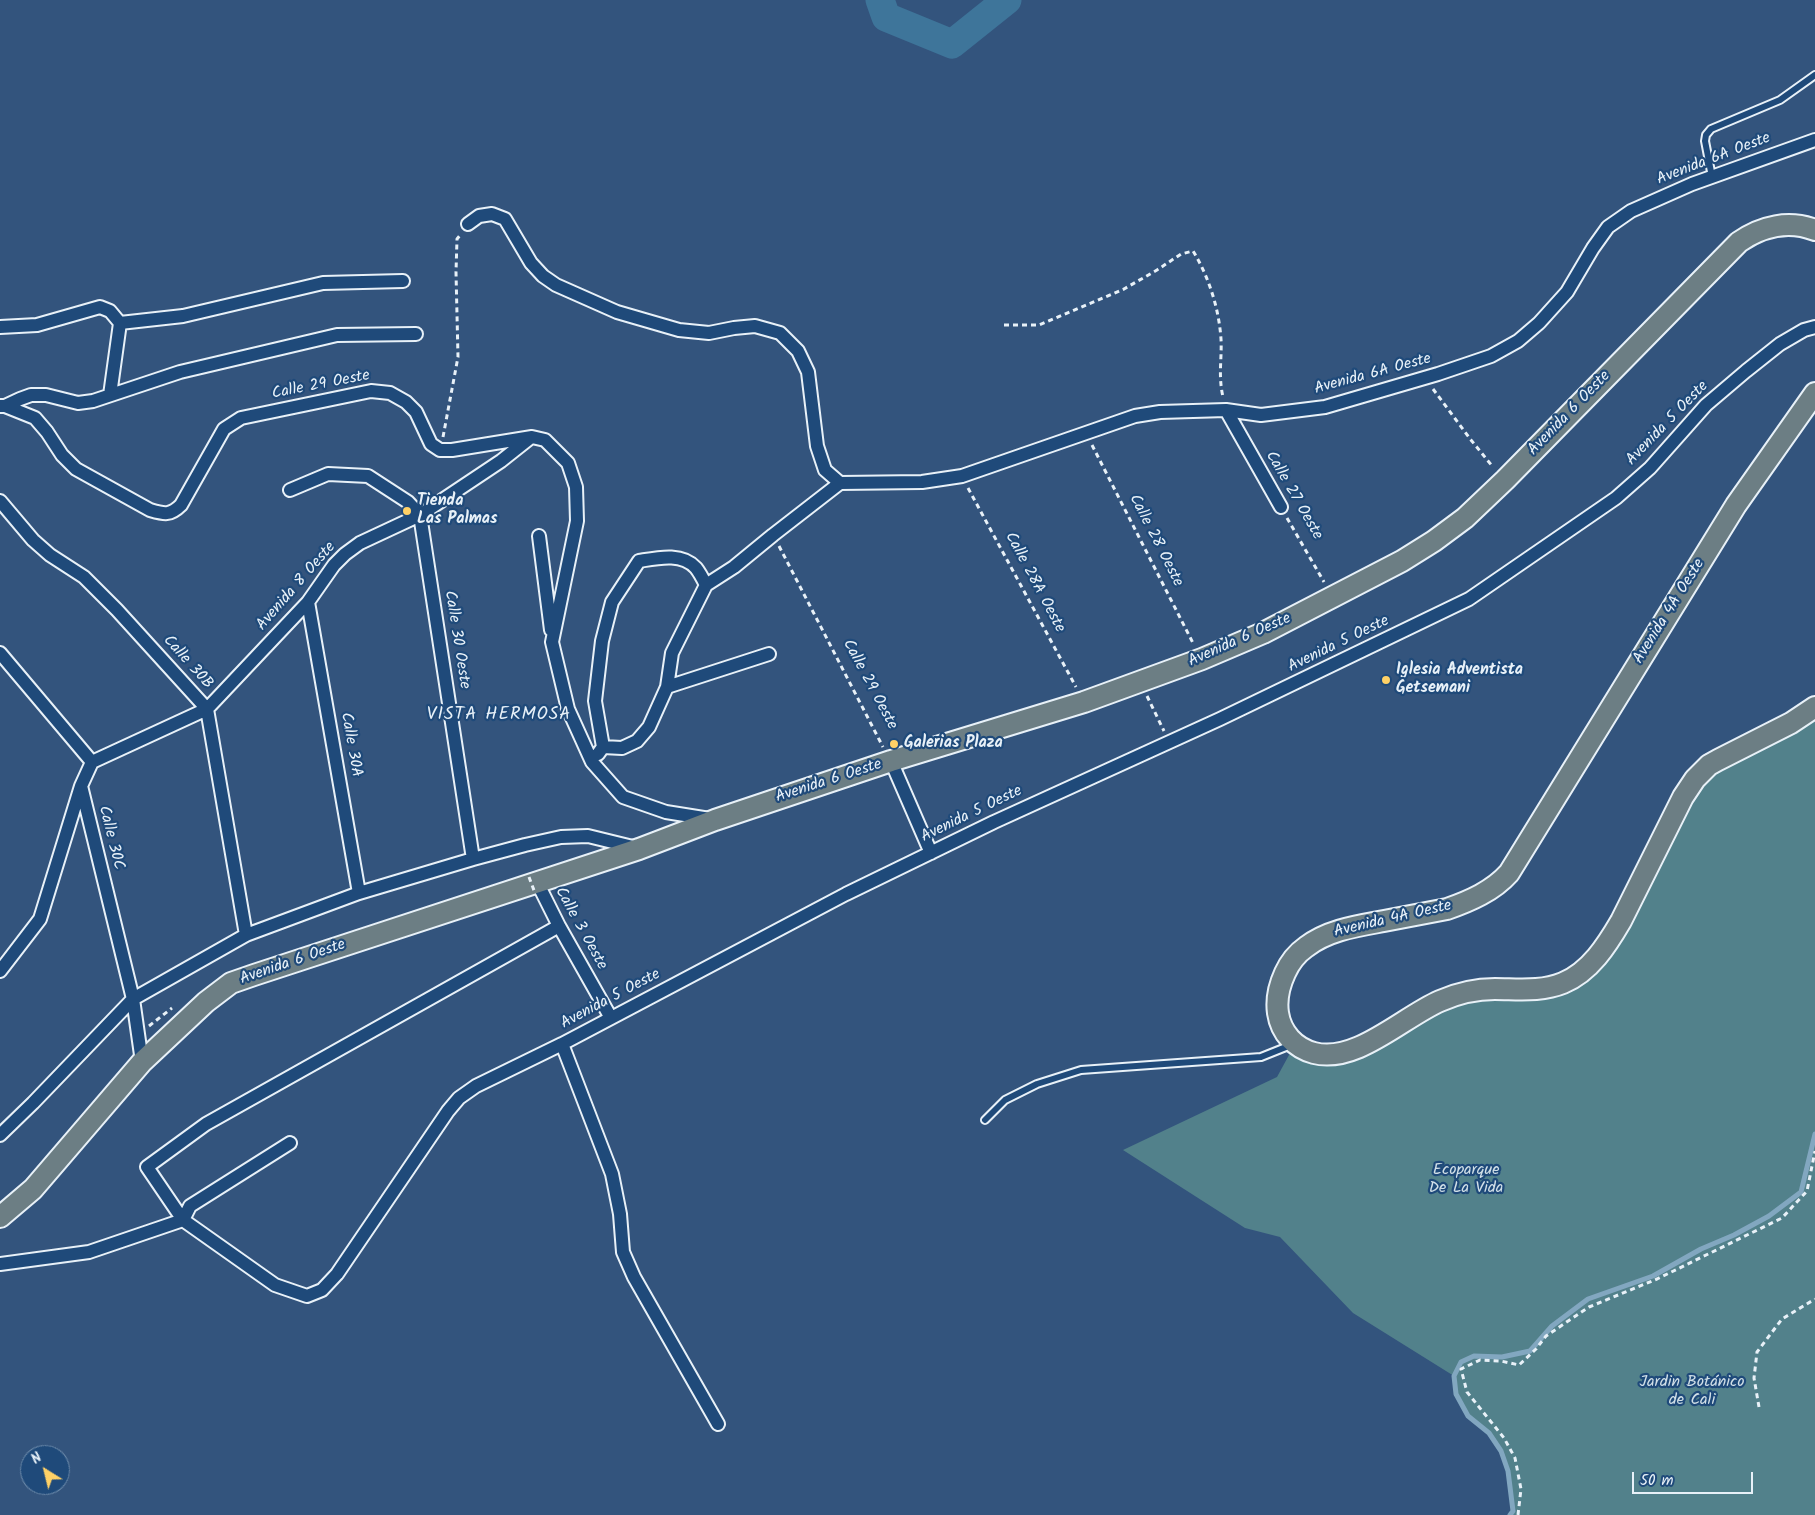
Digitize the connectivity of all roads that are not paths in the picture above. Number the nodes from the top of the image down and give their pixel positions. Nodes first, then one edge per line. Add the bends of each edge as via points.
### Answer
1 (1815, 75) edge
2 (1815, 140) edge
3 (1712, 176) junction
4 (468, 224) road end
5 (1815, 230) edge
6 (403, 281) dead end
7 (120, 323) junction
8 (0, 327) edge
9 (1815, 327) edge
10 (416, 334) dead end
11 (1815, 393) edge
12 (110, 395) junction
13 (3, 406) edge
14 (1226, 410) junction
15 (532, 437) junction
16 (840, 483) junction
17 (290, 490) dead end
18 (0, 501) edge
19 (1281, 507) road end
20 (420, 515) junction
21 (539, 536) dead end
22 (706, 585) junction
23 (308, 602) junction
24 (552, 642) junction
25 (0, 653) edge
26 (770, 654) dead end
27 (667, 687) junction
28 (1815, 707) edge
29 (207, 709) junction
30 (603, 747) junction
31 (891, 761) junction
32 (92, 762) junction
33 (592, 762) junction
34 (81, 786) junction
35 (715, 820) junction
36 (639, 849) junction
37 (931, 853) junction
38 (473, 859) junction
39 (534, 884) junction
40 (359, 893) junction
41 (559, 926) junction
42 (246, 935) junction
43 (0, 971) edge
44 (133, 999) junction
45 (611, 1018) junction
46 (562, 1044) junction
47 (1295, 1044) junction
48 (142, 1062) junction
49 (985, 1120) dead end
50 (0, 1135) edge
51 (290, 1143) dead end
52 (0, 1217) edge
53 (183, 1220) junction
54 (0, 1264) edge
55 (718, 1424) dead end

1 - 3 lane via 1780,100 1711,129 1705,141
2 - 3 street, Avenida 6A Oeste
3 - 14 street, Avenida 6A Oeste via 1631,211 1608,227 1567,292 1540,323 1518,341 1491,356 1325,408 1261,415
4 - 16 street via 480,216 492,214 504,220 543,276 618,312 679,330 709,333 756,326 780,333 798,351 808,372 817,446 825,470
5 - 31 main road, Avenida 6 Oeste via 1774,226 1750,235 1732,248 1505,480 1464,518 1402,561 1263,632 1202,659 1084,702
6 - 7 street via 323,283 184,316
7 - 8 street via 110,311 100,307 37,325
7 - 12 street
9 - 37 street, Avenida 5 Oeste via 1780,344 1706,405 1650,468 1616,498 1469,599 1376,646
10 - 12 street via 337,335 180,372
11 - 47 main road, Avenida 4A Oeste via 1736,505 1509,873 1495,887 1460,905 1343,929 1307,946 1290,963 1280,984 1277,1001 1281,1026
12 - 13 street via 78,403 46,395 31,395
13 - 15 street, Calle 29 Oeste via 34,418 76,469 150,510 162,513 173,513 181,505 224,430 241,418 371,391 390,392 406,402 416,412 431,444 440,450
14 - 16 street, Avenida 6A Oeste via 1135,416 962,476 922,482
14 - 19 street, Calle 27 Oeste
15 - 20 street, Avenida 8 Oeste
15 - 24 street via 545,440 568,464 576,487 577,521
16 - 22 street via 734,567
17 - 20 street via 328,474 368,476 408,502
18 - 29 street, Calle 30B via 33,540 84,577 117,610
20 - 23 street, Avenida 8 Oeste via 360,543 345,554
20 - 38 street, Calle 30 Oeste
21 - 24 street
22 - 27 street via 672,653
22 - 30 street via 694,567 681,558 656,558 639,562 612,602 602,641 595,702
23 - 29 street, Avenida 8 Oeste
23 - 40 street, Calle 30A
24 - 33 street via 568,709
25 - 32 street
26 - 27 street
27 - 30 street via 649,727 637,741 622,748
28 - 47 main road via 1791,723 1718,760 1695,779 1676,810 1621,921 1606,945 1582,971 1563,983 1546,987 1478,990 1454,996 1429,1006 1346,1052 1325,1055 1304,1050
29 - 32 street, Avenida 8 Oeste
29 - 42 street, Calle 30B
30 - 33 street
31 - 35 main road, Avenida 6 Oeste
31 - 37 street
32 - 34 street
33 - 35 street via 622,797 666,812
34 - 43 street via 40,919
34 - 44 street, Calle 30C
35 - 36 main road, Avenida 6 Oeste
36 - 38 street via 588,836 561,837
36 - 39 main road, Avenida 6 Oeste
37 - 45 street, Avenida 5 Oeste
38 - 40 street
39 - 41 street, Calle 3 Oeste
39 - 48 main road, Avenida 6 Oeste via 254,974 206,1002
40 - 42 street
41 - 45 street, Calle 3 Oeste
41 - 53 street, Avenida 5 Oeste via 206,1124 147,1167
42 - 44 street
44 - 48 street, Calle 30C
44 - 50 street
45 - 46 street, Avenida 5 Oeste
46 - 53 street, Avenida 5 Oeste via 476,1086 459,1098 337,1274 322,1290 307,1296 275,1285
46 - 55 street via 612,1174 623,1252
47 - 49 lane via 1261,1057 1081,1070 1037,1084 1005,1100
48 - 52 main road, Avenida 6 Oeste via 33,1189
51 - 53 street via 190,1206
53 - 54 street via 89,1252

